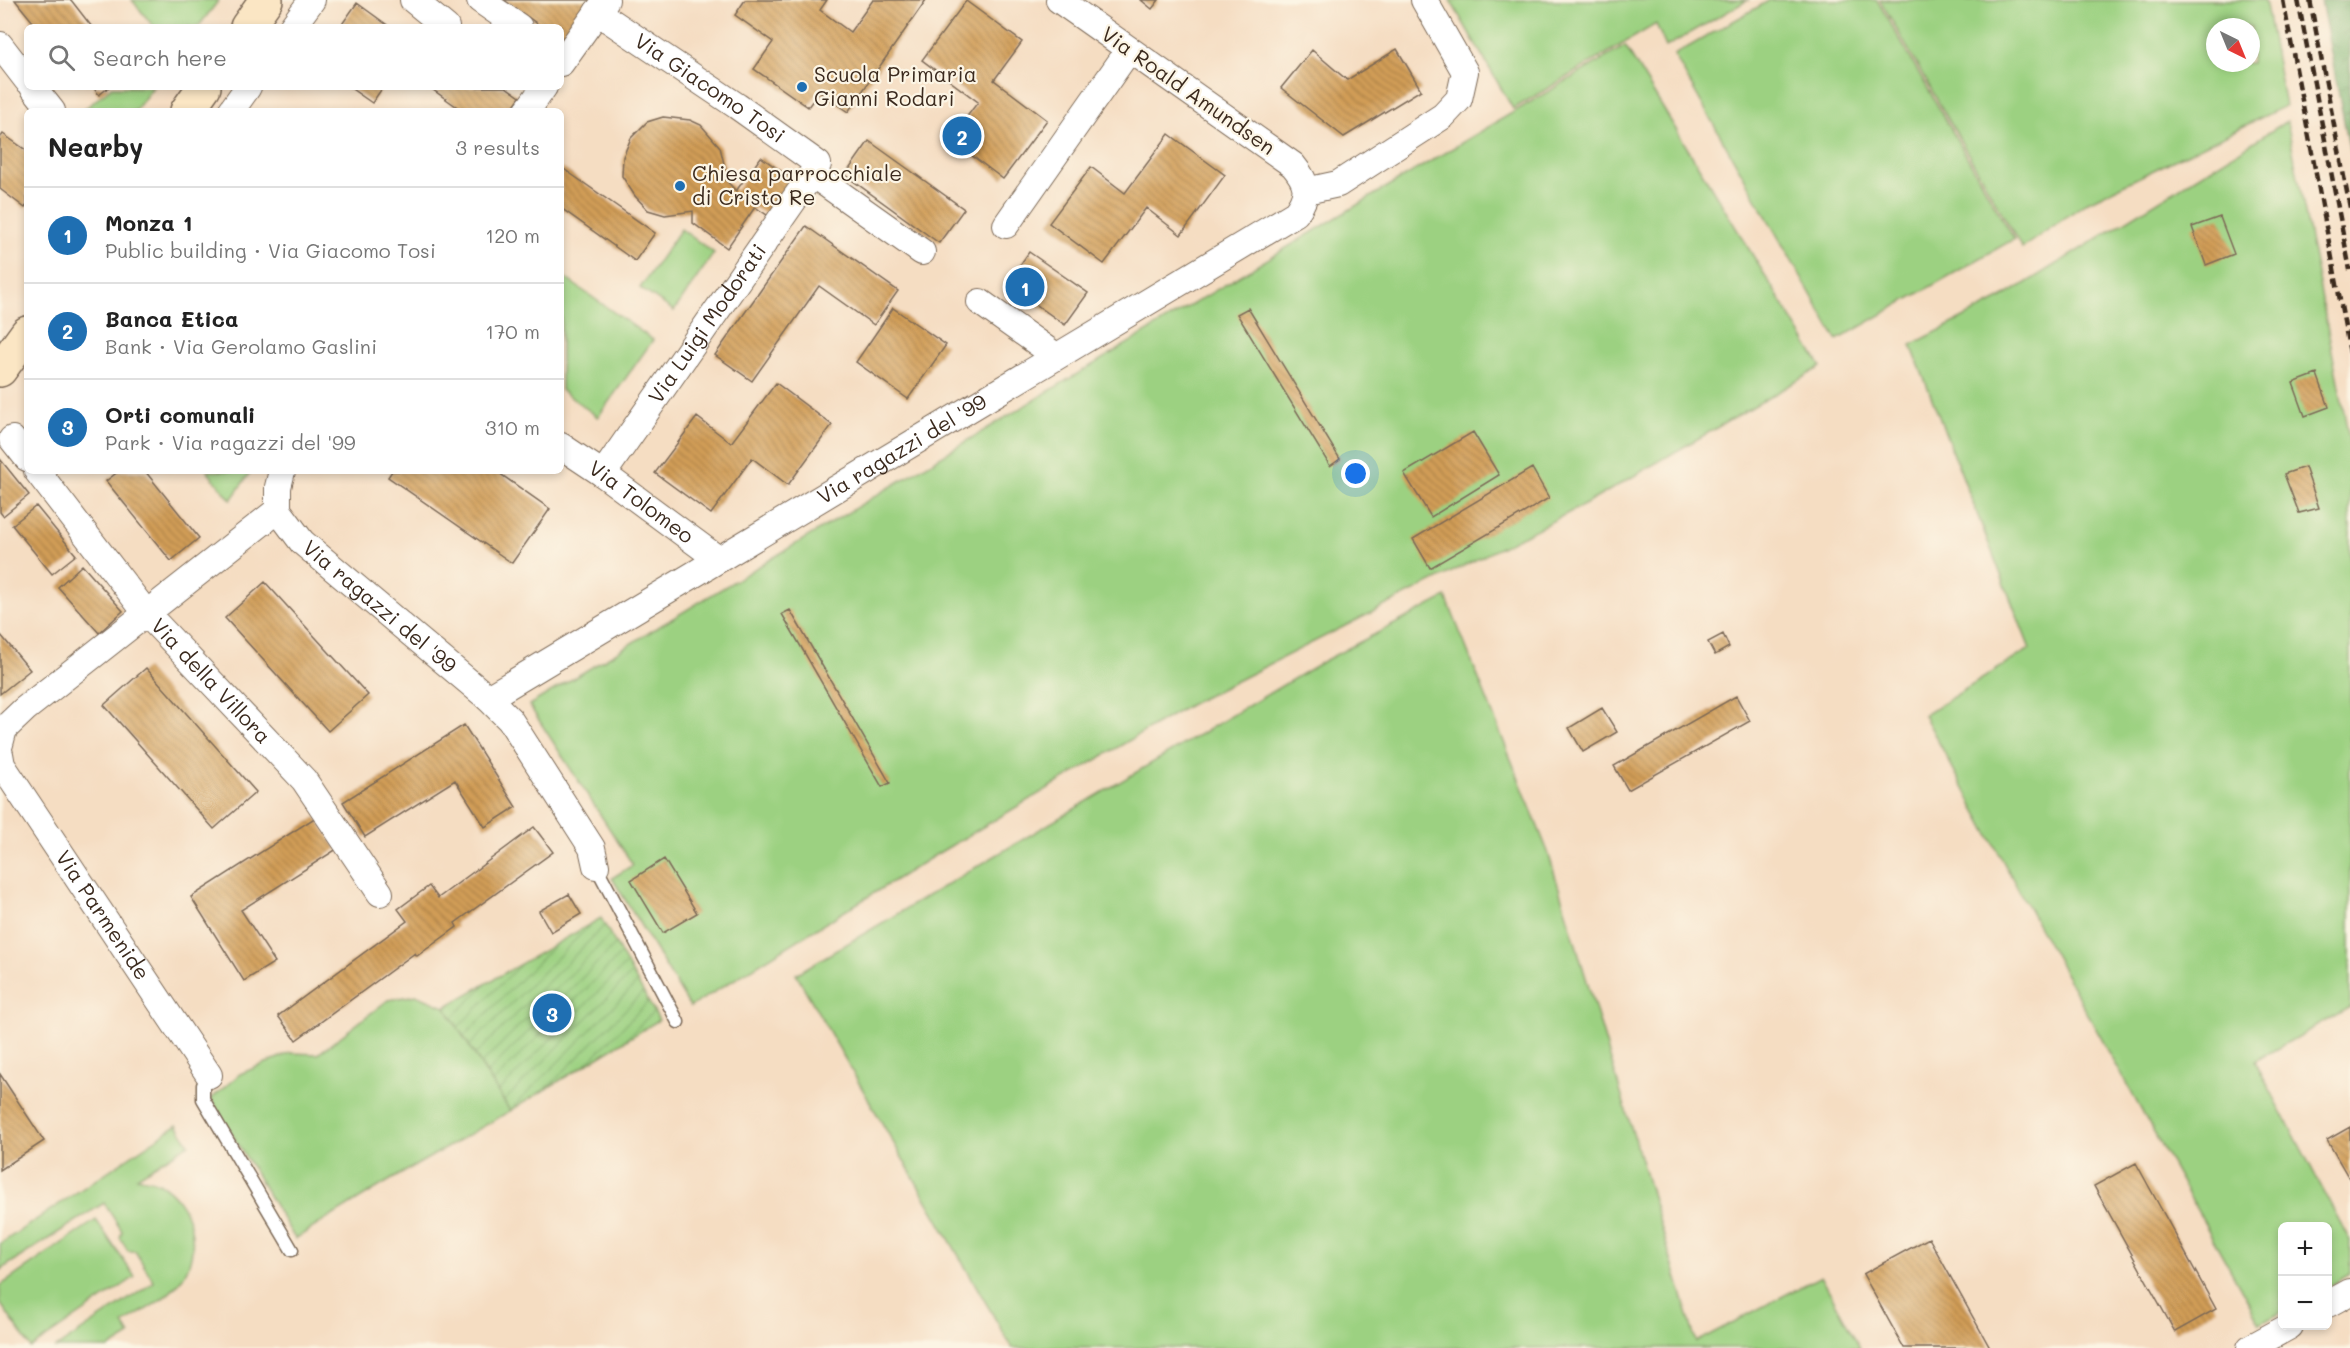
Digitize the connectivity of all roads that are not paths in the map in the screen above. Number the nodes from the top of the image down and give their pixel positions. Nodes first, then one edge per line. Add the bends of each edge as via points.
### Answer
1 (266, 0) edge
2 (312, 0) edge
3 (412, 0) edge
4 (480, 0) edge
5 (1059, 0) edge
6 (1424, 0) edge
7 (602, 6) edge
8 (249, 24) edge
9 (294, 24) edge
10 (442, 24) edge
11 (515, 24) edge
12 (0, 45) edge
13 (1129, 50) junction
14 (564, 57) edge
15 (24, 76) edge
16 (35, 90) edge
17 (202, 90) edge
18 (247, 90) edge
19 (50, 108) edge
20 (189, 108) edge
21 (233, 108) edge
22 (812, 174) junction
23 (1306, 191) junction
24 (1006, 225) dead end
25 (922, 252) dead end
26 (980, 302) dead end
27 (24, 337) edge
28 (1056, 356) junction
29 (0, 370) edge
30 (564, 448) edge
31 (39, 474) edge
32 (281, 474) edge
33 (603, 474) junction
34 (278, 510) junction
35 (718, 559) junction
36 (147, 614) junction
37 (488, 698) junction
38 (0, 744) edge
39 (0, 754) edge
40 (596, 866) joint
41 (381, 893) dead end
42 (678, 1022) dead end
43 (209, 1075) joint
44 (292, 1250) dead end
45 (2350, 1292) edge
46 (2332, 1302) edge
47 (2283, 1330) edge
48 (2250, 1348) edge

1 - 8 main road
2 - 9 street
3 - 10 street
4 - 11 street
5 - 13 street, Via Roald Amundsen
6 - 23 street via 1465,72 1459,99 1443,116 1338,183
7 - 14 street
7 - 22 street, Via Giacomo Tosi via 818,164
12 - 15 street
13 - 23 street, Via Roald Amundsen via 1293,165 1303,176
13 - 24 street
16 - 19 street
17 - 20 main road
18 - 21 street
22 - 25 street
22 - 33 street, Via Luigi Modorati
23 - 28 street, Via ragazzi del '99 via 1304,203 1296,213
26 - 28 street
27 - 29 main road
28 - 35 street, Via ragazzi del '99
30 - 33 street, Via Tolomeo
31 - 36 street, Via della Villora
32 - 34 street
33 - 35 street, Via Tolomeo
34 - 36 street
34 - 37 street, Via ragazzi del '99 via 302,542
35 - 37 street, Via ragazzi del '99
36 - 38 street via 25,709 4,729
36 - 41 street, Via della Villora via 304,780
37 - 40 street, Via ragazzi del '99 via 510,720 567,808 592,848
39 - 43 street, Via Parmenide via 2,765
40 - 42 lane
43 - 44 lane via 202,1099
45 - 46 street
47 - 48 street

